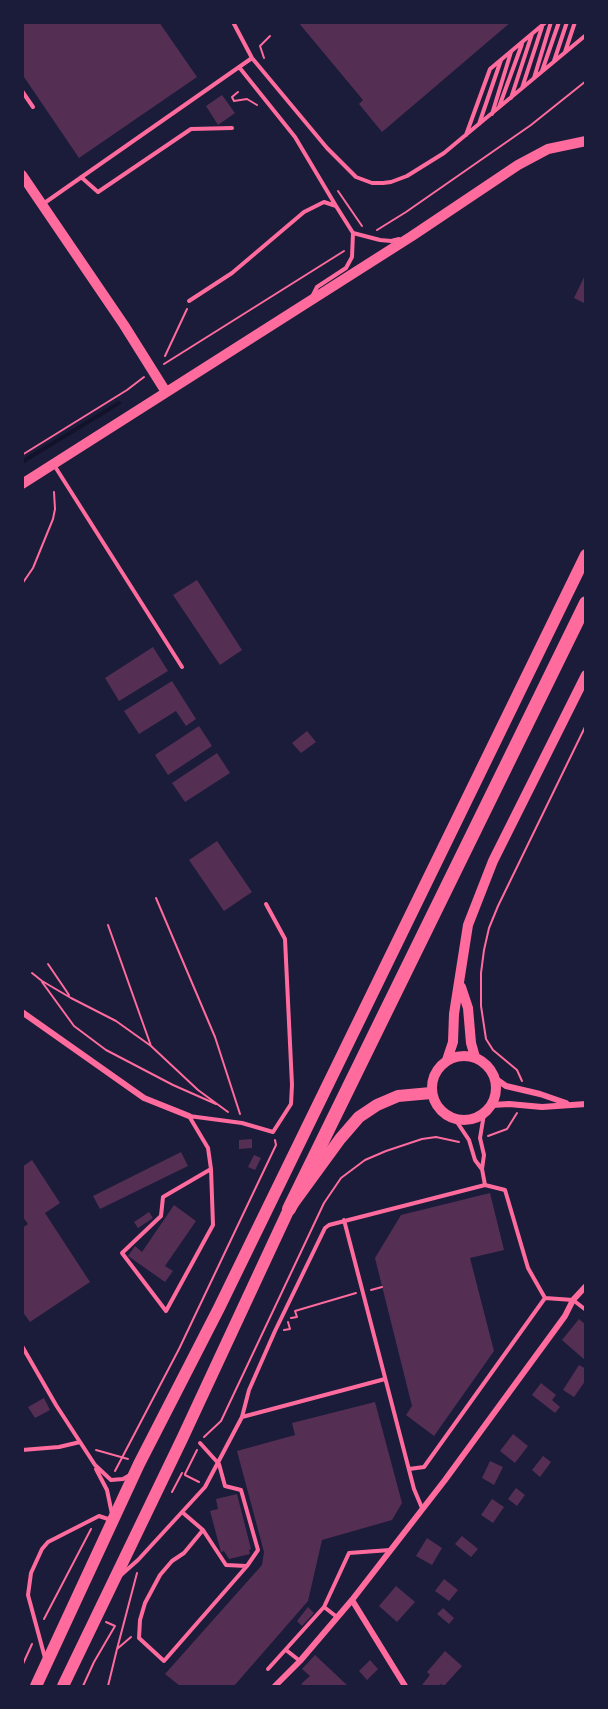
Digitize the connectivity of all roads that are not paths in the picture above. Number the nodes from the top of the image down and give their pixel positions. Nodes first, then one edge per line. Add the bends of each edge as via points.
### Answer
1 (233, 22) edge
2 (551, 22) edge
3 (559, 22) edge
4 (567, 22) edge
5 (574, 22) edge
6 (544, 24) edge
7 (532, 34) junction
8 (585, 35) edge
9 (523, 42) junction
10 (511, 52) junction
11 (565, 53) junction
12 (252, 58) junction
13 (501, 60) junction
14 (554, 62) junction
15 (239, 67) junction
16 (542, 72) junction
17 (534, 79) junction
18 (522, 89) junction
19 (22, 91) edge
20 (510, 99) junction
21 (33, 107) dead end
22 (499, 108) junction
23 (491, 115) junction
24 (479, 125) junction
25 (232, 128) dead end
26 (466, 136) junction
27 (585, 141) edge
28 (22, 175) edge
29 (81, 177) junction
30 (42, 204) junction
31 (336, 206) junction
32 (353, 233) junction
33 (412, 236) junction
34 (189, 301) road end
35 (309, 301) junction
36 (166, 392) junction
37 (54, 464) junction
38 (22, 484) edge
39 (585, 555) edge
40 (585, 603) edge
41 (182, 667) dead end
42 (585, 675) edge
43 (266, 904) dead end
44 (460, 984) junction
45 (22, 1012) edge
46 (474, 1057) junction
47 (447, 1060) junction
48 (496, 1079) junction
49 (431, 1093) junction
50 (570, 1104) junction
51 (585, 1104) edge
52 (488, 1109) junction
53 (189, 1116) junction
54 (455, 1119) junction
55 (211, 1169) junction
56 (482, 1169) junction
57 (485, 1185) junction
58 (289, 1209) junction
59 (344, 1220) junction
60 (585, 1286) edge
61 (545, 1298) junction
62 (573, 1300) junction
63 (585, 1310) edge
64 (22, 1346) edge
65 (385, 1379) junction
66 (242, 1417) junction
67 (80, 1442) junction
68 (200, 1443) dead end
69 (22, 1450) edge
70 (139, 1464) junction
71 (219, 1464) junction
72 (95, 1465) junction
73 (409, 1469) junction
74 (422, 1508) junction
75 (182, 1512) junction
76 (114, 1521) junction
77 (203, 1530) junction
78 (390, 1550) junction
79 (247, 1566) junction
80 (112, 1583) junction
81 (352, 1600) junction
82 (324, 1607) junction
83 (337, 1617) junction
84 (286, 1650) junction
85 (300, 1661) junction
86 (46, 1664) junction
87 (268, 1669) dead end
88 (36, 1686) edge
89 (63, 1686) edge
90 (275, 1686) edge
91 (405, 1686) edge

1 - 12 lane
2 - 17 lane
3 - 16 lane
4 - 14 lane
5 - 11 lane
6 - 7 lane
6 - 18 lane
7 - 9 lane
7 - 20 lane
8 - 11 lane
9 - 10 lane
9 - 22 lane
10 - 13 lane
10 - 23 lane
11 - 14 lane
12 - 15 lane
12 - 26 lane via 327,148 351,174 364,180 397,181
13 - 24 lane
13 - 26 lane via 490,69
14 - 16 lane
15 - 29 lane
15 - 31 lane via 295,137
16 - 17 lane
17 - 18 lane
18 - 20 lane
19 - 21 lane
20 - 22 lane
22 - 23 lane
23 - 24 lane
24 - 26 lane
25 - 29 lane via 191,129 98,192
27 - 33 main road via 548,149 518,165
28 - 30 main road
29 - 30 lane
30 - 36 main road
31 - 32 lane
31 - 34 lane via 324,202 304,212 232,273
32 - 33 lane via 391,241
32 - 35 lane via 352,257 346,268 317,287
33 - 35 main road
35 - 36 main road
36 - 37 main road
37 - 38 main road
37 - 41 lane
39 - 70 highway via 219,1308
40 - 58 highway
42 - 44 main road via 493,861 468,925
43 - 53 lane via 285,939 291,1104 273,1132 242,1123
44 - 46 main road via 468,1008
44 - 47 main road
45 - 53 street via 144,1098
46 - 47 main road via 465,1054
46 - 48 main road via 490,1068
47 - 49 main road via 433,1076
48 - 50 street via 506,1086
48 - 52 main road via 496,1091
49 - 54 main road via 438,1109
49 - 58 highway via 398,1095 359,1117
50 - 51 street
50 - 52 street via 509,1104
52 - 54 main road via 476,1118
52 - 56 lane via 480,1138
53 - 55 lane via 208,1148
54 - 56 lane
55 - 55 lane via 163,1197 161,1216 122,1253 166,1311 213,1225
56 - 57 lane
57 - 59 lane
57 - 61 lane via 505,1190 528,1268
58 - 80 highway
59 - 65 lane
59 - 66 lane via 325,1228 274,1331
60 - 62 street
61 - 62 lane
61 - 73 lane via 424,1467
62 - 63 lane
62 - 74 street
64 - 67 lane
65 - 66 lane
65 - 73 lane
66 - 71 lane
67 - 69 lane
67 - 72 lane
68 - 71 lane
70 - 72 lane via 129,1476 111,1480
70 - 76 highway
71 - 75 lane via 206,1487
71 - 79 lane via 225,1486 242,1490 258,1550
72 - 76 lane via 109,1495
73 - 74 lane
74 - 78 street
75 - 77 lane
75 - 80 lane
76 - 86 highway
76 - 86 lane via 99,1516 48,1542 42,1549 31,1573 28,1595
77 - 79 lane via 226,1565
77 - 79 lane via 160,1575 145,1603 140,1638 164,1661
78 - 81 street
78 - 82 lane via 349,1553
80 - 89 highway
81 - 83 street
81 - 91 street
82 - 83 lane
82 - 84 lane
83 - 85 street
84 - 85 lane
84 - 87 lane
85 - 90 street
86 - 88 highway

